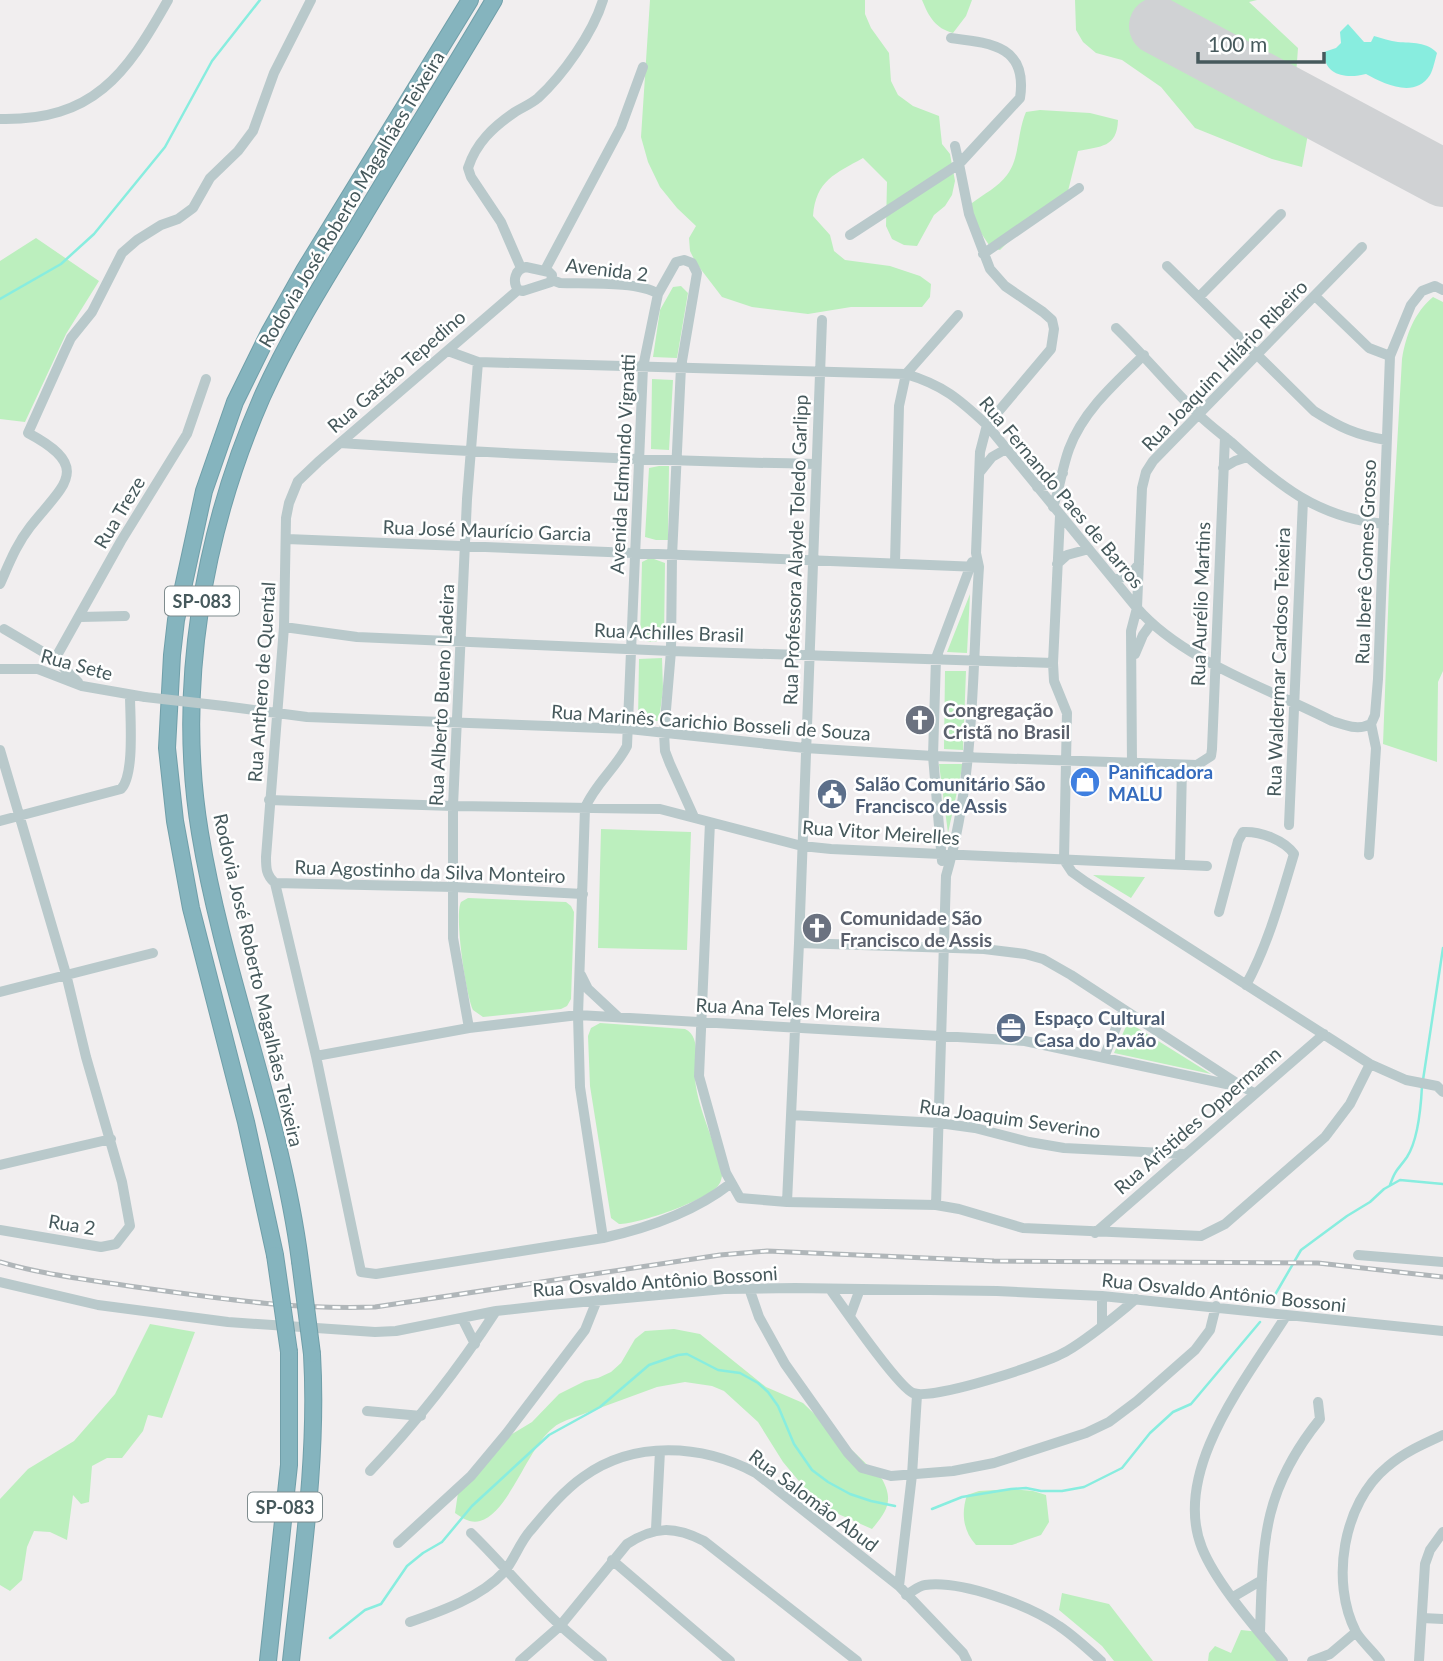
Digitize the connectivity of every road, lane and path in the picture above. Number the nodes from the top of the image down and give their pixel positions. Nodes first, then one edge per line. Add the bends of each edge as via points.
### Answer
1 (168, 0) edge
2 (311, 0) edge
3 (470, 0) edge
4 (494, 0) edge
5 (603, 0) edge
6 (951, 38) dead end
7 (643, 67) dead end
8 (0, 118) edge
9 (955, 145) dead end
10 (959, 164) junction
11 (1079, 188) dead end
12 (1281, 214) dead end
13 (850, 235) dead end
14 (1362, 247) dead end
15 (983, 254) junction
16 (1167, 266) dead end
17 (521, 268) junction
18 (549, 275) junction
19 (1439, 288) edge
20 (518, 290) junction
21 (658, 295) junction
22 (1315, 296) junction
23 (1199, 297) junction
24 (958, 315) dead end
25 (822, 320) dead end
26 (1116, 328) dead end
27 (448, 351) junction
28 (1144, 355) junction
29 (1257, 355) junction
30 (1390, 356) junction
31 (478, 362) junction
32 (643, 367) junction
33 (681, 367) junction
34 (820, 371) junction
35 (906, 374) junction
36 (206, 379) dead end
37 (1199, 415) junction
38 (987, 425) junction
39 (1225, 437) junction
40 (1386, 440) junction
41 (340, 443) junction
42 (1006, 449) junction
43 (471, 452) junction
44 (1247, 457) junction
45 (638, 459) junction
46 (676, 461) junction
47 (815, 464) junction
48 (1223, 468) junction
49 (980, 472) junction
50 (1063, 473) junction
51 (298, 481) joint
52 (1037, 487) junction
53 (1303, 500) junction
54 (1057, 512) junction
55 (1384, 524) junction
56 (287, 539) junction
57 (465, 547) junction
58 (1089, 549) junction
59 (634, 553) junction
60 (672, 555) junction
61 (813, 560) junction
62 (895, 563) junction
63 (1058, 564) junction
64 (1139, 564) junction
65 (974, 567) junction
66 (1114, 580) junction
67 (0, 584) edge
68 (1137, 608) junction
69 (125, 616) dead end
70 (80, 617) junction
71 (1151, 624) junction
72 (284, 627) junction
73 (1, 629) edge
74 (461, 640) junction
75 (630, 648) junction
76 (671, 651) junction
77 (808, 654) junction
78 (936, 658) junction
79 (54, 659) junction
80 (972, 660) junction
81 (1132, 660) junction
82 (1053, 663) junction
83 (1215, 665) junction
84 (0, 668) edge
85 (82, 687) junction
86 (130, 695) junction
87 (1295, 702) junction
88 (224, 706) joint
89 (278, 712) junction
90 (457, 723) junction
91 (1371, 724) junction
92 (629, 729) junction
93 (664, 733) junction
94 (805, 748) junction
95 (0, 750) edge
96 (933, 756) junction
97 (968, 757) junction
98 (1066, 761) junction
99 (1132, 764) junction
100 (1196, 765) joint
101 (1182, 766) junction
102 (270, 800) junction
103 (453, 806) junction
104 (585, 808) junction
105 (18, 816) junction
106 (694, 817) junction
107 (0, 821) edge
108 (710, 822) junction
109 (1289, 825) dead end
110 (802, 846) junction
111 (947, 855) junction
112 (1369, 855) dead end
113 (1063, 860) junction
114 (1091, 860) junction
115 (1180, 863) junction
116 (1207, 866) dead end
117 (1086, 882) junction
118 (275, 883) junction
119 (454, 887) junction
120 (583, 894) junction
121 (1219, 912) dead end
122 (799, 943) junction
123 (942, 946) junction
124 (153, 954) dead end
125 (580, 973) junction
126 (66, 974) junction
127 (1246, 985) junction
128 (0, 992) edge
129 (1123, 1011) junction
130 (578, 1015) junction
131 (618, 1017) junction
132 (702, 1021) junction
133 (469, 1028) junction
134 (795, 1028) junction
135 (940, 1034) junction
136 (1324, 1034) junction
137 (316, 1056) junction
138 (1104, 1057) junction
139 (1370, 1064) junction
140 (1438, 1086) edge
141 (1250, 1090) junction
142 (791, 1115) junction
143 (939, 1123) junction
144 (111, 1139) junction
145 (1183, 1154) junction
146 (0, 1165) edge
147 (730, 1184) junction
148 (787, 1202) junction
149 (936, 1205) junction
150 (0, 1230) edge
151 (1095, 1233) junction
152 (604, 1238) junction
153 (1358, 1255) dead end
154 (1443, 1262) edge
155 (0, 1282) edge
156 (749, 1288) junction
157 (830, 1289) junction
158 (860, 1289) junction
159 (1102, 1296) junction
160 (1136, 1299) junction
161 (597, 1300) junction
162 (1216, 1306) junction
163 (496, 1311) junction
164 (850, 1316) junction
165 (1286, 1316) junction
166 (462, 1318) junction
167 (1102, 1326) junction
168 (1443, 1331) edge
169 (475, 1343) junction
170 (918, 1395) junction
171 (1318, 1402) dead end
172 (367, 1411) dead end
173 (421, 1416) junction
174 (1443, 1435) edge
175 (660, 1451) junction
176 (370, 1471) dead end
177 (912, 1475) junction
178 (656, 1529) junction
179 (1443, 1532) edge
180 (471, 1534) dead end
181 (398, 1543) dead end
182 (612, 1560) junction
183 (506, 1571) junction
184 (1262, 1580) junction
185 (903, 1591) junction
186 (1233, 1597) junction
187 (1422, 1618) junction
188 (1443, 1619) edge
189 (410, 1622) dead end
190 (560, 1626) junction
191 (1260, 1632) junction
192 (1356, 1632) junction
193 (268, 1661) edge
194 (291, 1661) edge
195 (520, 1661) edge
196 (603, 1661) edge
197 (730, 1661) edge
198 (857, 1661) edge
199 (967, 1661) edge
200 (1101, 1661) edge
201 (1283, 1661) edge
202 (1312, 1661) edge
203 (1380, 1661) edge
204 (1419, 1661) edge

1 - 8 street via 126,67 101,92 45,117
2 - 67 street via 246,141 210,178 193,208 122,253 92,312 67,346 28,433 51,445 64,462 65,483 15,548
3 - 193 highway, Rodovia José Roberto Magalhães Teixeira / SP-083, bridge via 305,269 236,402 204,491 176,620 167,748 175,821 191,908 275,1255 289,1352 289,1465
4 - 194 highway, Rodovia José Roberto Magalhães Teixeira / SP-083, bridge via 313,300 263,394 231,480 201,604 191,742 200,834 296,1235 312,1354 311,1476
5 - 17 street via 561,74 537,99 498,125 476,147 467,168 501,222
6 - 10 street via 999,46 1009,53 1017,64 1021,89 1012,109
7 - 18 street via 621,127
9 - 10 street
10 - 13 street
10 - 15 street
11 - 15 street
12 - 23 street
14 - 22 street, Rua Joaquim Hilário Ribeiro
15 - 38 street via 1005,286 1043,312 1054,329 1051,349
16 - 23 street
17 - 18 street, Avenida 2
17 - 20 street via 515,275
18 - 20 street via 550,283
18 - 21 street, Avenida 2 via 560,283 622,285
19 - 30 street, Rua Iberê Gomes Grosso via 1422,291 1411,304
20 - 27 street, Rua Gastão Tepedino
21 - 32 street, Avenida Edmundo Vignatti
21 - 33 street, Avenida Edmundo Vignatti via 676,262 695,265 697,277
22 - 29 street, Rua Joaquim Hilário Ribeiro
22 - 30 street via 1369,348
23 - 29 street
24 - 35 street
25 - 34 street, Rua Professora Alayde Toledo Garlipp
26 - 28 street
27 - 31 street, Rua Fernando Paes de Barros
27 - 41 street, Rua Gastão Tepedino
28 - 37 street
28 - 50 street via 1092,408 1069,448
29 - 37 street, Rua Joaquim Hilário Ribeiro
29 - 40 street via 1314,411 1341,428
30 - 40 street, Rua Iberê Gomes Grosso
31 - 32 street, Rua Fernando Paes de Barros
31 - 43 street, Rua Alberto Bueno Ladeira
32 - 33 street, Rua Fernando Paes de Barros
32 - 45 street, Avenida Edmundo Vignatti
33 - 34 street, Rua Fernando Paes de Barros
33 - 46 street, Avenida Edmundo Vignatti
34 - 35 street, Rua Fernando Paes de Barros
34 - 47 street, Rua Professora Alayde Toledo Garlipp
35 - 38 street, Rua Fernando Paes de Barros via 932,381
35 - 62 street via 899,406
36 - 70 street, Rua Treze via 187,434
37 - 39 street
37 - 64 street, Rua Joaquim Hilário Ribeiro via 1146,472
38 - 42 street, Rua Fernando Paes de Barros
38 - 49 street
39 - 44 street
39 - 48 street, Rua Aurélio Martins
40 - 55 street, Rua Iberê Gomes Grosso
41 - 43 street
41 - 51 street, Rua Gastão Tepedino
42 - 49 street
42 - 52 street, Rua Fernando Paes de Barros
43 - 45 street
43 - 57 street, Rua Alberto Bueno Ladeira
44 - 48 street
44 - 53 street
45 - 46 street
45 - 59 street, Avenida Edmundo Vignatti
46 - 47 street
46 - 60 street, Avenida Edmundo Vignatti
47 - 61 street, Rua Professora Alayde Toledo Garlipp
48 - 83 street, Rua Aurélio Martins
49 - 65 street
50 - 52 street via 1052,484
50 - 54 street
51 - 56 street, Rua Anthero de Quental via 289,503
52 - 54 street, Rua Fernando Paes de Barros
53 - 55 street via 1334,514
53 - 87 street, Rua Waldermar Cardoso Teixeira
54 - 58 street, Rua Fernando Paes de Barros
54 - 63 street
55 - 91 street, Rua Iberê Gomes Grosso via 1378,679
56 - 57 street, Rua José Maurício Garcia
56 - 72 street, Rua Anthero de Quental
57 - 59 street, Rua José Maurício Garcia
57 - 74 street, Rua Alberto Bueno Ladeira
58 - 63 street via 1076,550
58 - 66 street, Rua Fernando Paes de Barros
59 - 60 street, Rua José Maurício Garcia
59 - 75 street, Avenida Edmundo Vignatti
60 - 61 street, Rua José Maurício Garcia
60 - 76 street, Avenida Edmundo Vignatti
61 - 62 street, Rua José Maurício Garcia
61 - 77 street, Rua Professora Alayde Toledo Garlipp
62 - 65 street, Rua José Maurício Garcia
63 - 82 street
64 - 66 street via 1130,575
64 - 68 street, Rua Joaquim Hilário Ribeiro
65 - 78 street
65 - 80 street
66 - 68 street, Rua Fernando Paes de Barros
68 - 71 street, Rua Fernando Paes de Barros
68 - 81 street, Rua Joaquim Hilário Ribeiro via 1131,631
69 - 70 street
70 - 79 street, Rua Treze
71 - 81 street, Rua Joaquim Hilário Ribeiro
71 - 83 street, Rua Fernando Paes de Barros via 1174,643
72 - 74 street, Rua Achilles Brasil via 357,637
72 - 89 street, Rua Anthero de Quental
73 - 79 street
74 - 75 street, Rua Achilles Brasil
74 - 90 street, Rua Alberto Bueno Ladeira
75 - 76 street, Rua Achilles Brasil
75 - 92 street, Avenida Edmundo Vignatti
76 - 77 street, Rua Achilles Brasil
76 - 93 street, Avenida Edmundo Vignatti
77 - 78 street, Rua Achilles Brasil
77 - 94 street, Rua Professora Alayde Toledo Garlipp
78 - 80 street, Rua Achilles Brasil
78 - 96 street
79 - 85 street
80 - 82 street, Rua Achilles Brasil
80 - 97 street
81 - 99 street, Rua Joaquim Hilário Ribeiro
82 - 98 street via 1054,681 1067,713
83 - 87 street, Rua Fernando Paes de Barros
83 - 100 street, Rua Aurélio Martins via 1211,756
84 - 85 street, Rua Sete via 38,669
85 - 86 street, Rua Sete
86 - 88 street, Rua Sete, bridge
86 - 105 street via 126,784
87 - 91 street, Rua Fernando Paes de Barros via 1352,727
87 - 109 street, Rua Waldermar Cardoso Teixeira
88 - 89 street, Rua Marinês Carichio Bosseli de Souza
89 - 90 street, Rua Marinês Carichio Bosseli de Souza
89 - 102 street, Rua Anthero de Quental
90 - 92 street, Rua Marinês Carichio Bosseli de Souza
90 - 103 street, Rua Alberto Bueno Ladeira
91 - 112 street, Rua Iberê Gomes Grosso via 1376,748
92 - 93 street, Rua Marinês Carichio Bosseli de Souza
92 - 104 street, Avenida Edmundo Vignatti via 621,758
93 - 94 street, Rua Marinês Carichio Bosseli de Souza
93 - 106 street, Avenida Edmundo Vignatti via 670,764
94 - 96 street, Rua Marinês Carichio Bosseli de Souza
94 - 110 street, Rua Professora Alayde Toledo Garlipp
95 - 105 street
96 - 97 street, Rua Marinês Carichio Bosseli de Souza
96 - 111 street
97 - 98 street, Rua Marinês Carichio Bosseli de Souza
97 - 111 street
98 - 99 street, Rua Marinês Carichio Bosseli de Souza
98 - 113 street
99 - 101 street, Rua Marinês Carichio Bosseli de Souza
100 - 101 street, Rua Marinês Carichio Bosseli de Souza
101 - 115 street
102 - 103 street, Rua Vitor Meirelles
102 - 118 street, Rua Anthero de Quental via 266,870
103 - 104 street, Rua Vitor Meirelles
103 - 119 street, Rua Alberto Bueno Ladeira
104 - 106 street, Rua Vitor Meirelles via 660,809
104 - 120 street
105 - 107 street
105 - 126 street
106 - 108 street, Rua Vitor Meirelles
108 - 110 street, Rua Vitor Meirelles
108 - 132 street
110 - 111 street, Rua Vitor Meirelles
110 - 122 street, Rua Professora Alayde Toledo Garlipp
111 - 113 street, Rua Vitor Meirelles
111 - 123 street
113 - 114 street, Rua Vitor Meirelles
113 - 117 street
114 - 115 street, Rua Vitor Meirelles
114 - 117 street
115 - 116 street, Rua Vitor Meirelles
117 - 127 street
118 - 119 street, Rua Agostinho da Silva Monteiro
118 - 137 street, Rua Anthero de Quental
119 - 120 street, Rua Agostinho da Silva Monteiro
119 - 133 street, Rua Alberto Bueno Ladeira via 453,939
120 - 125 street
121 - 127 street via 1243,832 1290,848 1294,854 1290,868
122 - 123 street
122 - 134 street, Rua Professora Alayde Toledo Garlipp
123 - 129 street via 1043,959
123 - 135 street
124 - 126 street
125 - 130 street
125 - 131 street via 588,989
126 - 128 street
126 - 144 street
127 - 136 street
129 - 138 street
129 - 141 street
130 - 131 street, Rua Ana Teles Moreira
130 - 133 street, Rua Ana Teles Moreira
130 - 152 street via 580,1087
131 - 132 street, Rua Ana Teles Moreira
132 - 134 street, Rua Ana Teles Moreira
132 - 147 street via 699,1076
133 - 137 street, Rua Ana Teles Moreira
134 - 135 street, Rua Ana Teles Moreira
134 - 142 street, Rua Professora Alayde Toledo Garlipp
135 - 138 street, Rua Ana Teles Moreira via 1025,1041
135 - 143 street
136 - 139 street
136 - 141 street, Rua Aristides Oppermann
137 - 152 street, Rua Anthero de Quental via 362,1272
138 - 141 street, Rua Ana Teles Moreira
139 - 140 street via 1409,1081
139 - 151 street via 1350,1104 1325,1137 1225,1224 1201,1236
141 - 145 street, Rua Aristides Oppermann
142 - 143 street, Rua Joaquim Severino
142 - 148 street, Rua Professora Alayde Toledo Garlipp
143 - 145 street, Rua Joaquim Severino via 1064,1148
143 - 149 street
144 - 146 street
144 - 150 street, Rua 2 via 130,1226 116,1244 101,1247
145 - 151 street, Rua Aristides Oppermann
147 - 148 street via 740,1198
147 - 152 street via 712,1198 639,1230
148 - 149 street
149 - 151 street via 1023,1228
153 - 154 street
155 - 166 street, Rua Osvaldo Antônio Bossoni via 98,1305 228,1322 375,1332
156 - 157 street, Rua Osvaldo Antônio Bossoni
156 - 161 street, Rua Osvaldo Antônio Bossoni
156 - 177 street via 785,1364 848,1453 862,1468 877,1474
157 - 158 street, Rua Osvaldo Antônio Bossoni
157 - 164 street
158 - 159 street, Rua Osvaldo Antônio Bossoni
158 - 164 street
159 - 160 street, Rua Osvaldo Antônio Bossoni
159 - 167 street
160 - 162 street, Rua Osvaldo Antônio Bossoni
160 - 167 street
161 - 163 street, Rua Osvaldo Antônio Bossoni
161 - 181 street via 585,1330 506,1434 471,1476
162 - 165 street, Rua Osvaldo Antônio Bossoni
162 - 177 street via 1210,1330 1195,1350 1108,1422 994,1463
163 - 166 street, Rua Osvaldo Antônio Bossoni
163 - 169 street
164 - 170 street via 894,1376
165 - 168 street, Rua Osvaldo Antônio Bossoni
165 - 186 street via 1224,1417 1198,1480 1193,1518 1199,1539 1220,1582
166 - 169 street
167 - 170 street via 1052,1359 984,1381
169 - 173 street
170 - 177 street
171 - 184 street via 1320,1419 1292,1457 1274,1498
172 - 173 street
173 - 176 street
174 - 192 street via 1384,1469 1358,1504 1344,1564 1346,1598
175 - 178 street
175 - 183 street, Rua Salomão Abud via 617,1460 581,1478 528,1533
175 - 185 street, Rua Salomão Abud via 708,1453 756,1473
177 - 185 street
178 - 182 street via 626,1544
178 - 198 street via 687,1532 705,1541
179 - 187 street via 1425,1564
180 - 183 street
182 - 190 street
182 - 197 street
183 - 189 street, Rua Salomão Abud via 459,1603
183 - 190 street
184 - 186 street
184 - 191 street
185 - 199 street, Rua Salomão Abud
185 - 200 street via 937,1584 992,1595 1059,1626
186 - 191 street
187 - 188 street
187 - 204 street
190 - 195 street
190 - 196 street
191 - 201 street
192 - 202 street via 1330,1654
192 - 203 street

